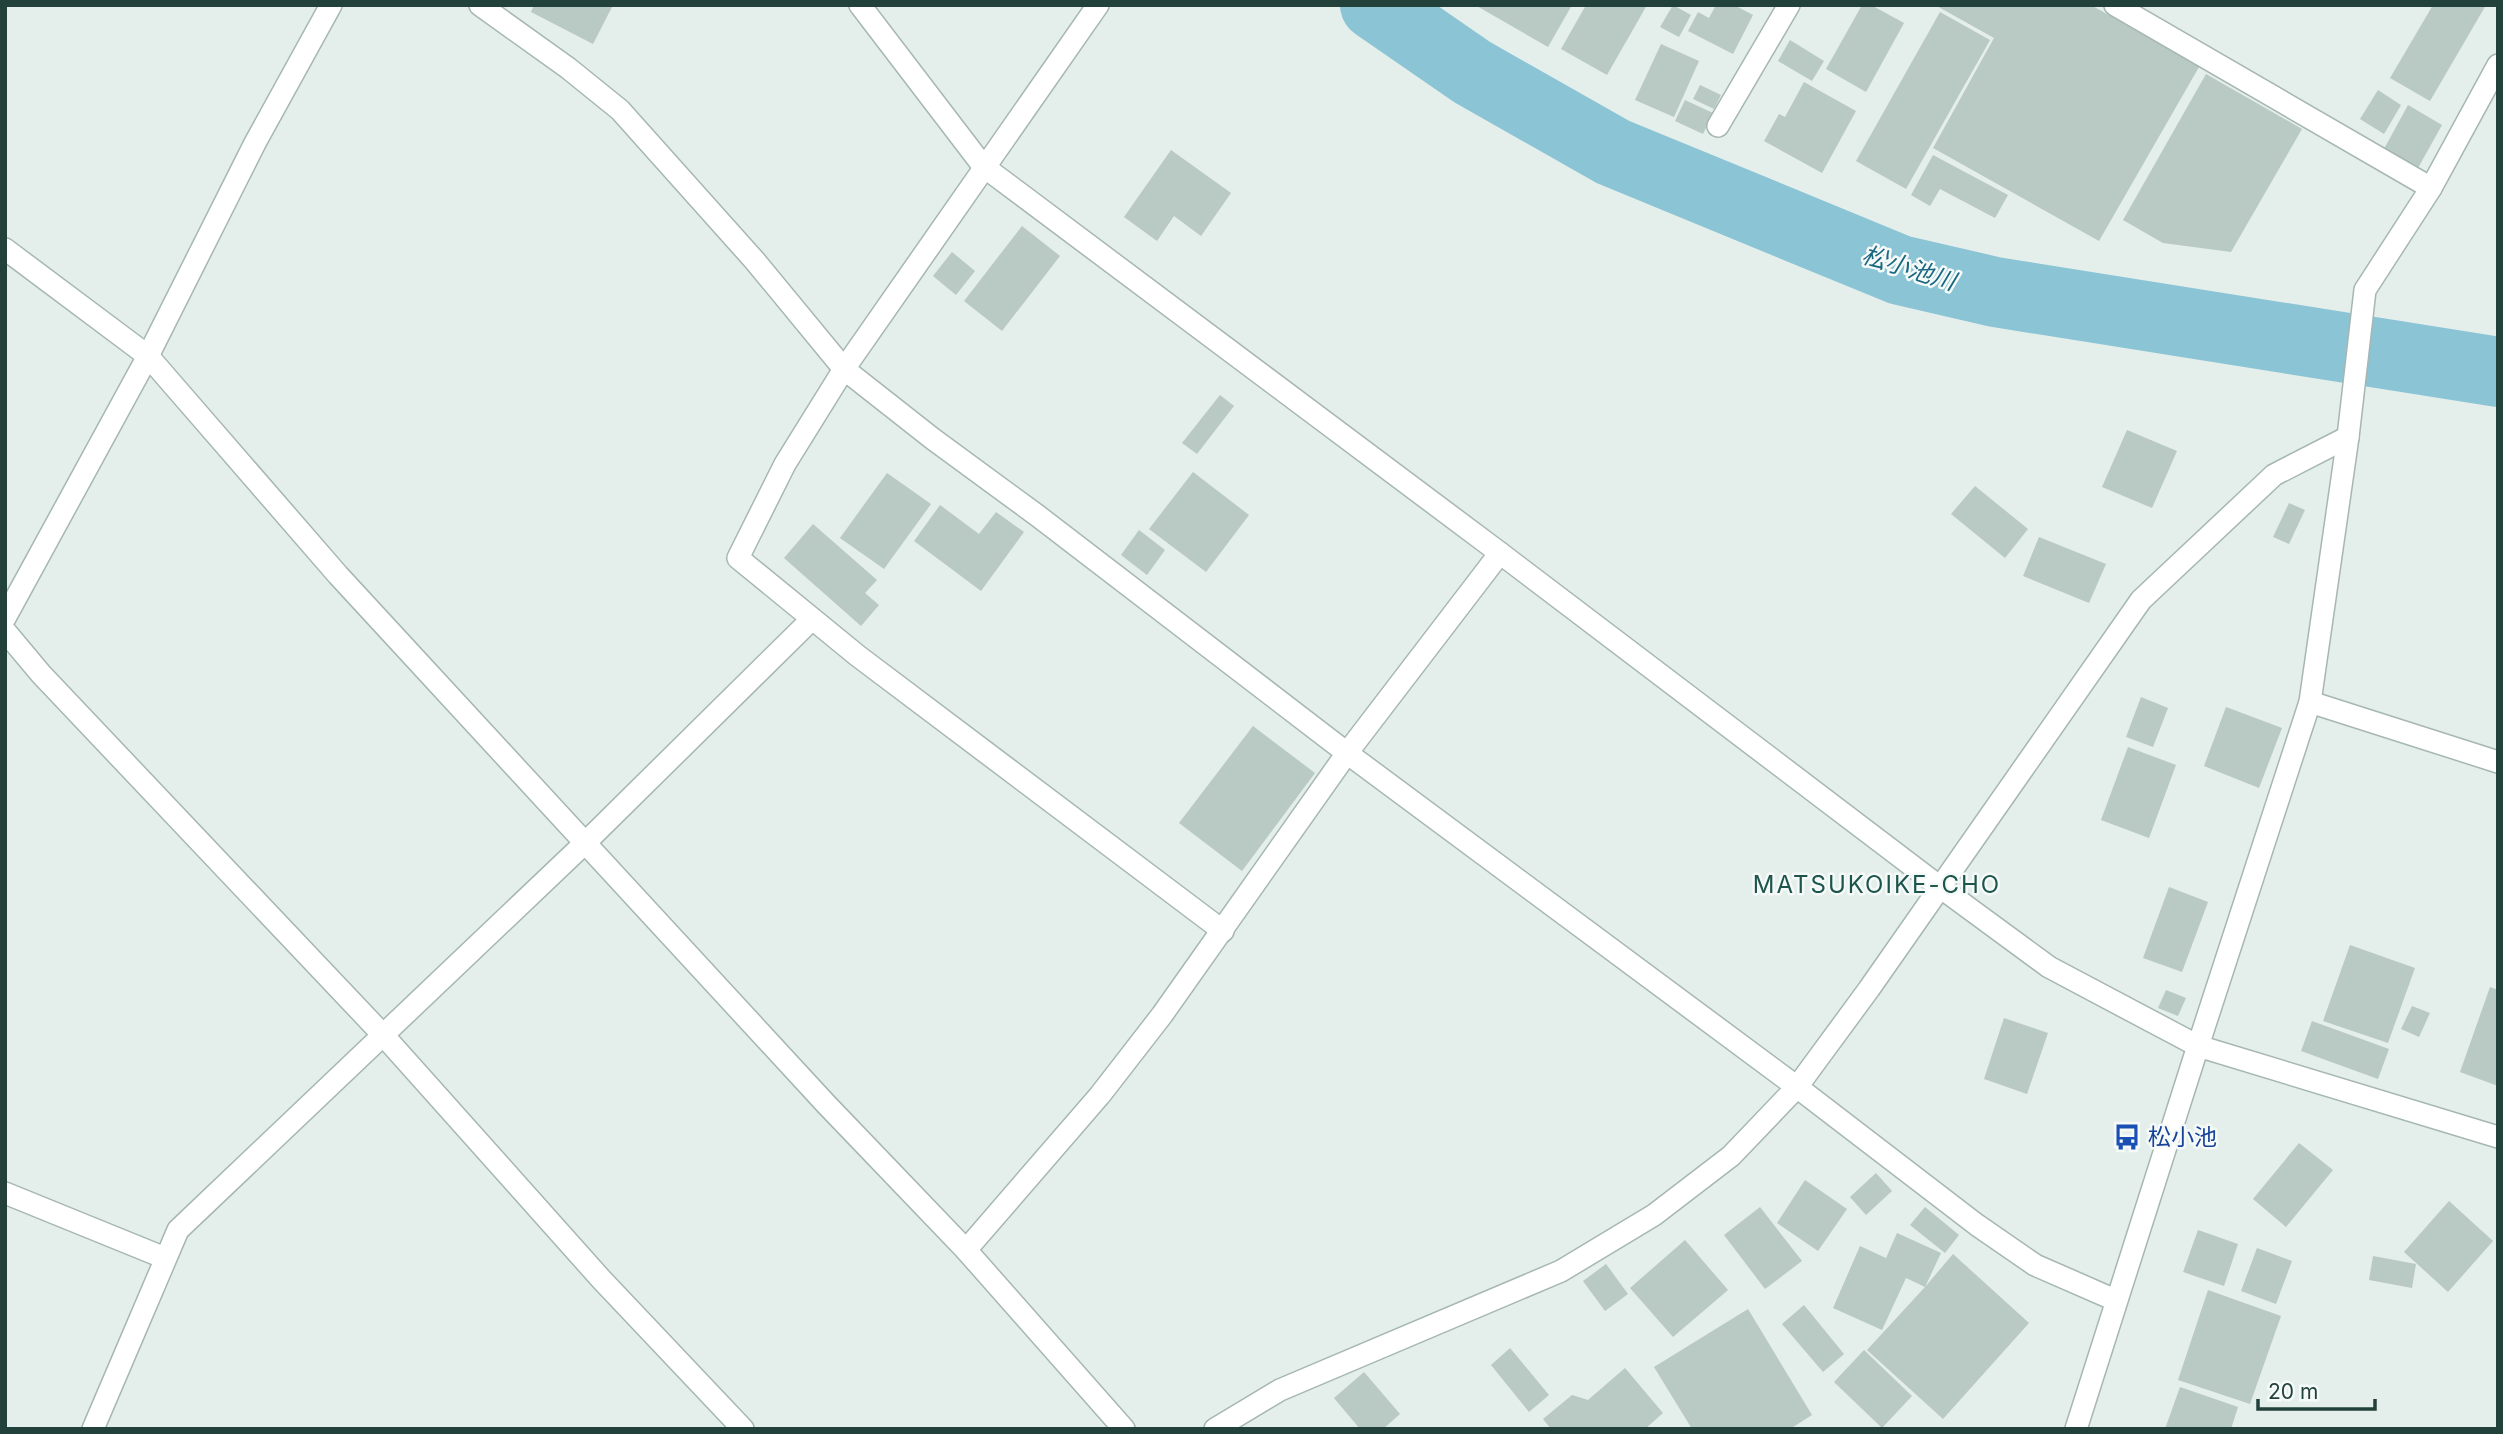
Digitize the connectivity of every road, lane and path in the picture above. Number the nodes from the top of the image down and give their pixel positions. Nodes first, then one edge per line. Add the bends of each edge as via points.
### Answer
1 (331, 5) edge
2 (480, 5) edge
3 (860, 5) edge
4 (1098, 5) edge
5 (1789, 5) edge
6 (2115, 5) edge
7 (2498, 65) edge
8 (1718, 126) dead end
9 (983, 166) junction
10 (2431, 188) junction
11 (5, 249) edge
12 (148, 356) junction
13 (844, 369) junction
14 (2348, 437) junction
15 (1500, 553) junction
16 (5, 618) edge
17 (813, 619) junction
18 (5, 631) edge
19 (2311, 702) junction
20 (1347, 753) junction
21 (2498, 762) edge
22 (586, 842) junction
23 (1940, 887) junction
24 (1223, 931) junction
25 (384, 1036) junction
26 (2198, 1046) junction
27 (1797, 1087) junction
28 (2498, 1137) edge
29 (5, 1193) edge
30 (966, 1250) junction
31 (165, 1258) junction
32 (2115, 1300) junction
33 (93, 1429) edge
34 (743, 1429) edge
35 (1124, 1429) edge
36 (1215, 1429) edge
37 (2076, 1429) edge

1 - 12 street via 255,143
2 - 13 street via 620,110
3 - 9 street
4 - 9 street
5 - 8 street
6 - 10 street
7 - 10 street
9 - 13 street
9 - 15 street
10 - 14 street via 2365,290
11 - 12 street
12 - 16 street
12 - 22 street via 338,575
13 - 17 street via 785,464 738,558
13 - 20 street
14 - 19 street
14 - 23 street via 2273,475 2141,600
15 - 20 street
15 - 23 street
17 - 22 street
17 - 24 street
18 - 25 street
19 - 21 street
19 - 26 street
20 - 24 street
20 - 27 street
22 - 25 street
22 - 30 street
23 - 26 street via 2049,967
23 - 27 street
24 - 30 street via 1100,1096
25 - 31 street via 178,1230
25 - 34 street via 601,1279
26 - 28 street
26 - 32 street
27 - 32 street via 2035,1265
27 - 36 street via 1731,1156 1654,1215 1561,1271 1280,1390
29 - 31 street
30 - 35 street
31 - 33 street
32 - 37 street

